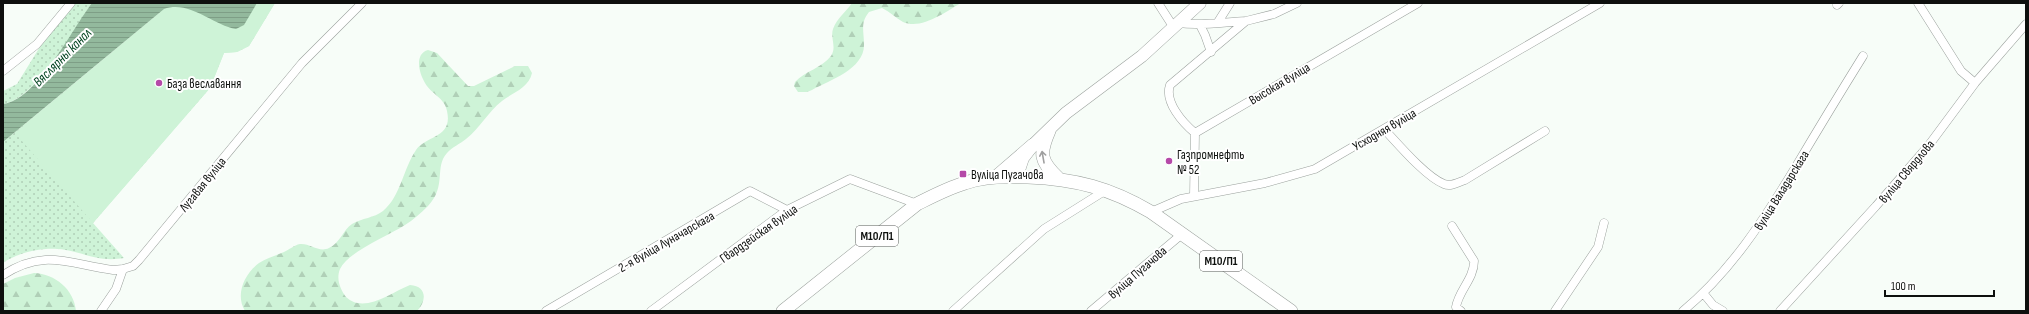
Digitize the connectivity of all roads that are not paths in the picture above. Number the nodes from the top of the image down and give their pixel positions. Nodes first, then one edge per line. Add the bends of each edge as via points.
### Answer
1 (71, 3) edge
2 (362, 3) edge
3 (1158, 3) edge
4 (1200, 3) edge
5 (1230, 3) edge
6 (1297, 3) edge
7 (1418, 3) edge
8 (1600, 3) edge
9 (1918, 3) edge
10 (1246, 21) junction
11 (1218, 22) junction
12 (2026, 24) edge
13 (1200, 25) junction
14 (1177, 26) junction
15 (1211, 52) junction
16 (1863, 56) dead end
17 (3, 71) edge
18 (1975, 84) junction
19 (1384, 129) junction
20 (1049, 131) junction
21 (1545, 131) dead end
22 (1196, 133) junction
23 (1033, 145) junction
24 (1017, 176) junction
25 (996, 177) junction
26 (1058, 178) junction
27 (1106, 189) junction
28 (1194, 196) junction
29 (917, 204) junction
30 (787, 210) junction
31 (1151, 212) junction
32 (1604, 223) dead end
33 (1452, 226) dead end
34 (1182, 234) junction
35 (124, 270) junction
36 (3, 275) edge
37 (1704, 294) junction
38 (101, 311) edge
39 (546, 311) edge
40 (651, 311) edge
41 (783, 311) edge
42 (953, 311) edge
43 (1091, 311) edge
44 (1291, 311) edge
45 (1461, 311) edge
46 (1555, 311) edge
47 (1683, 311) edge
48 (1723, 311) edge
49 (1780, 311) edge

1 - 17 street via 37,44
2 - 35 street, Лугавая вуліца via 302,63 139,260
3 - 14 street
4 - 14 street
5 - 11 street
6 - 10 street via 1274,14
7 - 22 street, Высокая вуліца
8 - 19 street, Усходняя вуліца
9 - 18 street via 1962,71
10 - 11 street
10 - 15 street
11 - 13 street
12 - 18 street, вуліца Свярдлова
13 - 14 street
13 - 15 street
14 - 20 street via 1066,113
15 - 22 street via 1178,78 1169,90 1169,98 1173,105
16 - 37 street, вуліца Валадарскага via 1757,229
18 - 49 street, вуліца Свярдлова via 1929,145
19 - 21 street via 1445,185 1465,180
19 - 28 street, Усходняя вуліца via 1315,169 1301,174
20 - 23 street
26 -> 20 main road via 1046,167 1042,156 1043,144
22 - 28 street
23 - 24 street via 1023,158
23 - 25 main road
24 - 25 main road, М10/П1
24 - 26 main road, М10/П1
25 - 29 main road, М10/П1 via 965,183
26 - 27 main road, М10/П1
27 - 31 main road, М10/П1 via 1130,199
27 - 42 street via 1044,229
28 - 31 street, Усходняя вуліца
29 - 30 street, Гвардзейская вуліца via 850,178
29 - 41 main road, М10/П1
30 - 39 street, 2-я вуліца Луначарскага via 750,191
30 - 40 street, Гвардзейская вуліца
31 - 34 main road, М10/П1
32 - 46 street via 1598,247
33 - 45 street via 1474,261 1470,279 1458,299 1456,307
34 - 43 street, вуліца Пугачова
34 - 44 main road, М10/П1
35 - 36 street via 48,258 20,265
35 - 38 street via 116,289
37 - 47 street, вуліца Валадарскага
37 - 48 street via 1713,305

